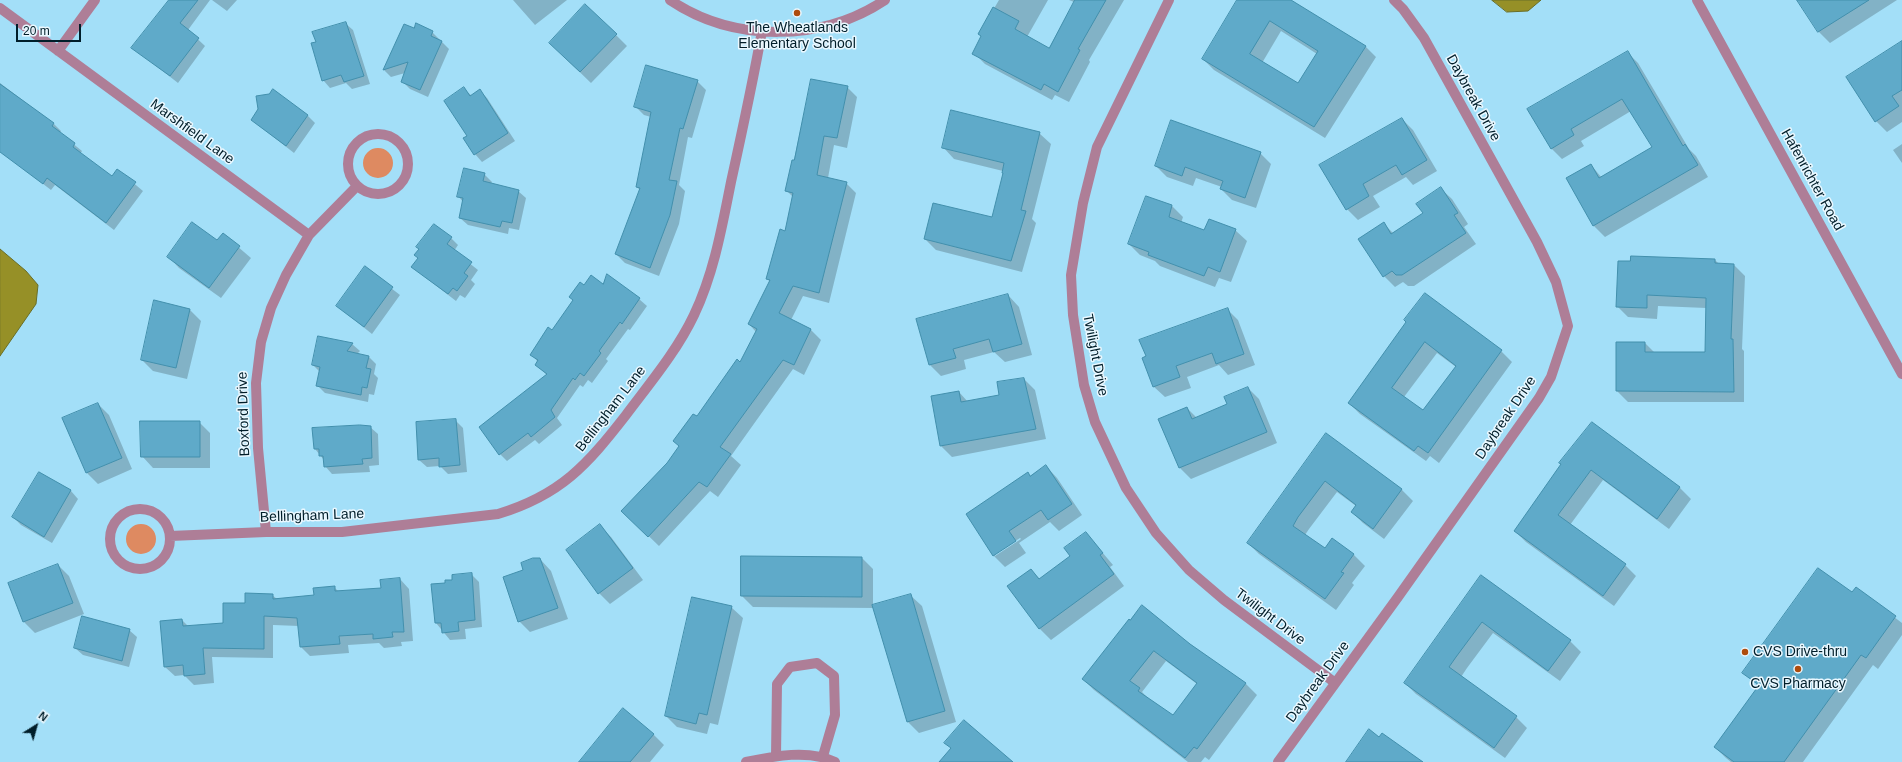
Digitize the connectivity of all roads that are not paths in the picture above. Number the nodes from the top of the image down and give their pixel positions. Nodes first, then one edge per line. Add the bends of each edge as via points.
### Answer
1 (95, 0) edge
2 (670, 0) edge
3 (885, 0) edge
4 (1169, 0) edge
5 (1394, 0) edge
6 (1697, 0) edge
7 (0, 8) edge
8 (762, 31) junction
9 (58, 51) junction
10 (357, 186) junction
11 (309, 235) junction
12 (1902, 374) edge
13 (266, 532) junction
14 (170, 536) junction
15 (1334, 682) junction
16 (776, 756) junction
17 (823, 756) junction
18 (746, 762) edge
19 (835, 762) edge
20 (1278, 762) edge

1 - 9 street
2 - 8 street via 685,10 714,22
3 - 8 street via 844,21 820,28 784,33
4 - 15 street, Twilight Drive via 1097,147 1083,203 1071,275 1073,316 1084,385 1095,422 1126,488 1156,533 1189,570 1224,600
5 - 15 street, Daybreak Drive via 1424,38 1537,242 1556,282 1568,326 1551,377 1539,398 1398,597
6 - 12 street, Hafenrichter Road
7 - 9 street, Marshfield Lane
8 - 13 street, Bellingham Lane via 726,209 706,288 679,342 637,401 586,464 573,476 542,496 519,508 498,514 342,532
9 - 11 street, Marshfield Lane
10 - 10 street via 369,193 377,194 397,187 406,176 408,161 399,142 378,134 371,134 358,140 350,152 347,167
10 - 11 street, Boxford Drive
11 - 13 street, Boxford Drive via 271,308 261,342 257,368 258,448
13 - 14 street, Bellingham Lane
14 - 14 street via 167,525 159,516 149,510 137,509 126,512 117,520 111,531 110,542 113,554 121,563 131,569 143,569 154,566 164,559 169,548
15 - 20 street, Daybreak Drive
16 - 17 street
16 - 17 street via 777,684 790,667 817,663 834,676 835,715
16 - 18 street
17 - 19 street

